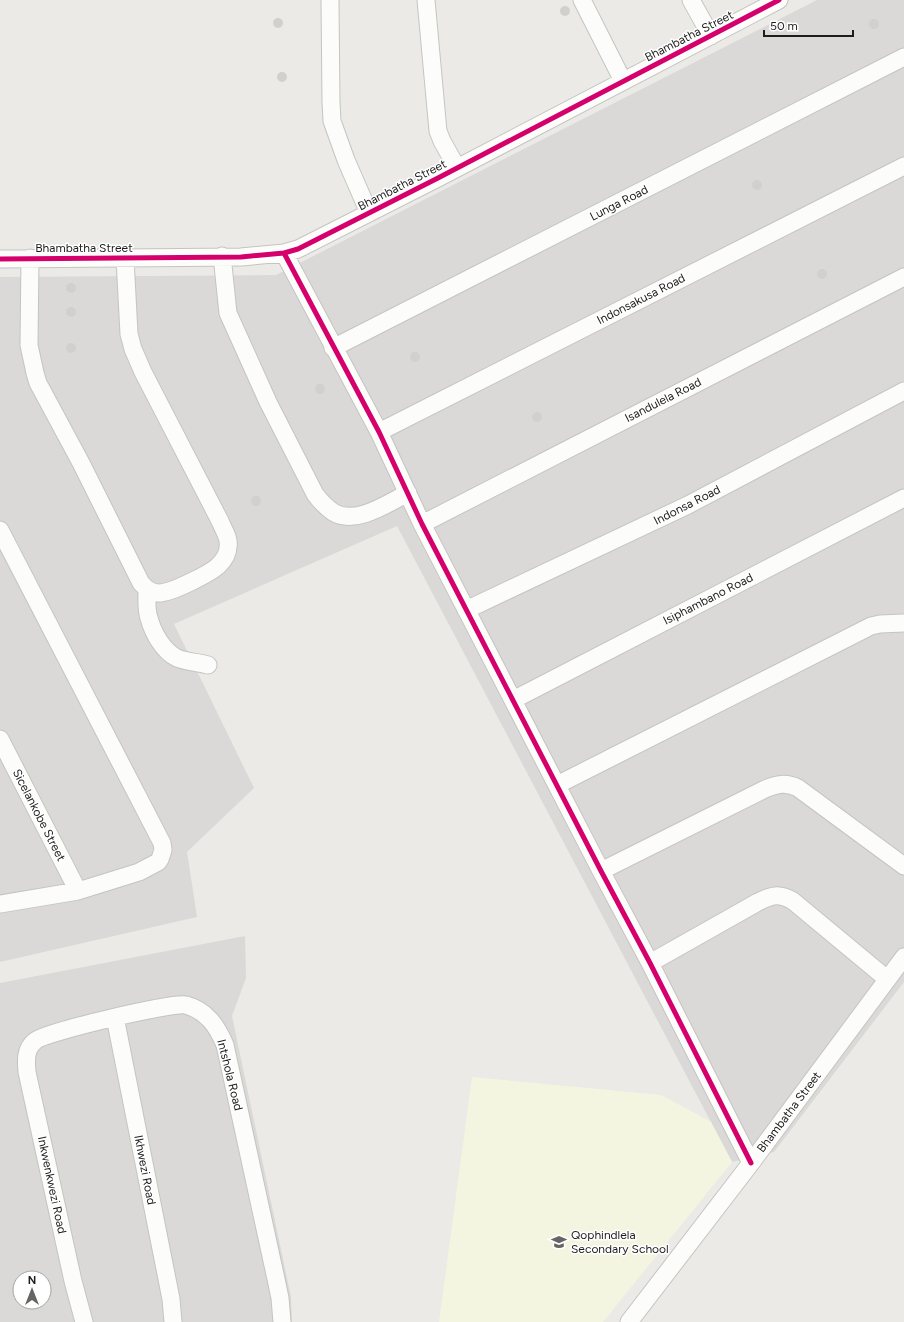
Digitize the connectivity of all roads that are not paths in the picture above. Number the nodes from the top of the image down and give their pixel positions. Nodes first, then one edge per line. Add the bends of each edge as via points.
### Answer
1 (330, 0) edge
2 (426, 0) edge
3 (582, 0) edge
4 (691, 0) edge
5 (779, 0) edge
6 (712, 36) junction
7 (904, 57) edge
8 (623, 81) junction
9 (904, 166) edge
10 (457, 168) junction
11 (369, 213) junction
12 (284, 253) junction
13 (222, 256) junction
14 (30, 258) junction
15 (125, 258) junction
16 (0, 259) edge
17 (904, 277) edge
18 (333, 348) junction
19 (904, 391) edge
20 (379, 432) junction
21 (408, 493) junction
22 (904, 498) edge
23 (422, 524) junction
24 (0, 530) edge
25 (147, 590) junction
26 (466, 610) junction
27 (904, 623) edge
28 (208, 665) dead end
29 (513, 700) junction
30 (0, 739) edge
31 (557, 786) junction
32 (904, 866) edge
33 (600, 871) junction
34 (78, 891) junction
35 (0, 904) edge
36 (904, 957) edge
37 (650, 963) junction
38 (888, 979) junction
39 (115, 1017) junction
40 (30, 1047) joint
41 (751, 1163) junction
42 (84, 1322) edge
43 (173, 1322) edge
44 (282, 1322) edge
45 (629, 1322) edge

1 - 11 street via 332,121
2 - 10 street via 438,130
3 - 8 street
4 - 6 street
5 - 6 street, Bhambatha Street
6 - 8 street, Bhambatha Street
7 - 18 street, Lunga Road
8 - 10 street, Bhambatha Street
9 - 20 street, Indonsakusa Road
10 - 11 street, Bhambatha Street
11 - 12 street, Bhambatha Street via 298,249
12 - 13 street, Bhambatha Street
12 - 18 street
13 - 15 street, Bhambatha Street
13 - 21 street via 228,313 268,402 315,494 333,512 355,516 373,511
14 - 15 street, Bhambatha Street
14 - 16 street, Bhambatha Street
14 - 25 street via 29,345 38,383 141,583
15 - 25 street via 129,334 133,349 224,531 229,546 226,556 217,567 199,578 165,592
17 - 23 street, Isandulela Road
18 - 20 street
19 - 26 street, Indonsa Road via 688,505
20 - 21 street
21 - 23 street
22 - 29 street, Isiphambano Road
23 - 26 street
24 - 34 street via 162,843 162,855 158,862 139,872
25 - 28 street via 149,619 161,644 178,658
26 - 29 street
27 - 31 street via 871,626
29 - 31 street
30 - 34 street, Sicelankobe Street
31 - 33 street
32 - 33 street via 798,788 779,784
33 - 37 street
34 - 35 street
36 - 38 street, Bhambatha Street
37 - 38 street via 774,895 793,901
37 - 41 street
38 - 41 street, Bhambatha Street
39 - 40 street, Intshola Road via 40,1038
39 - 43 street, Ikhwezi Road via 171,1300
39 - 44 street, Intshola Road via 184,1005 202,1012 211,1019 219,1031 225,1045 276,1279
40 - 42 street, Inkwenkwezi Road via 26,1059 27,1072
41 - 45 street, Bhambatha Street

